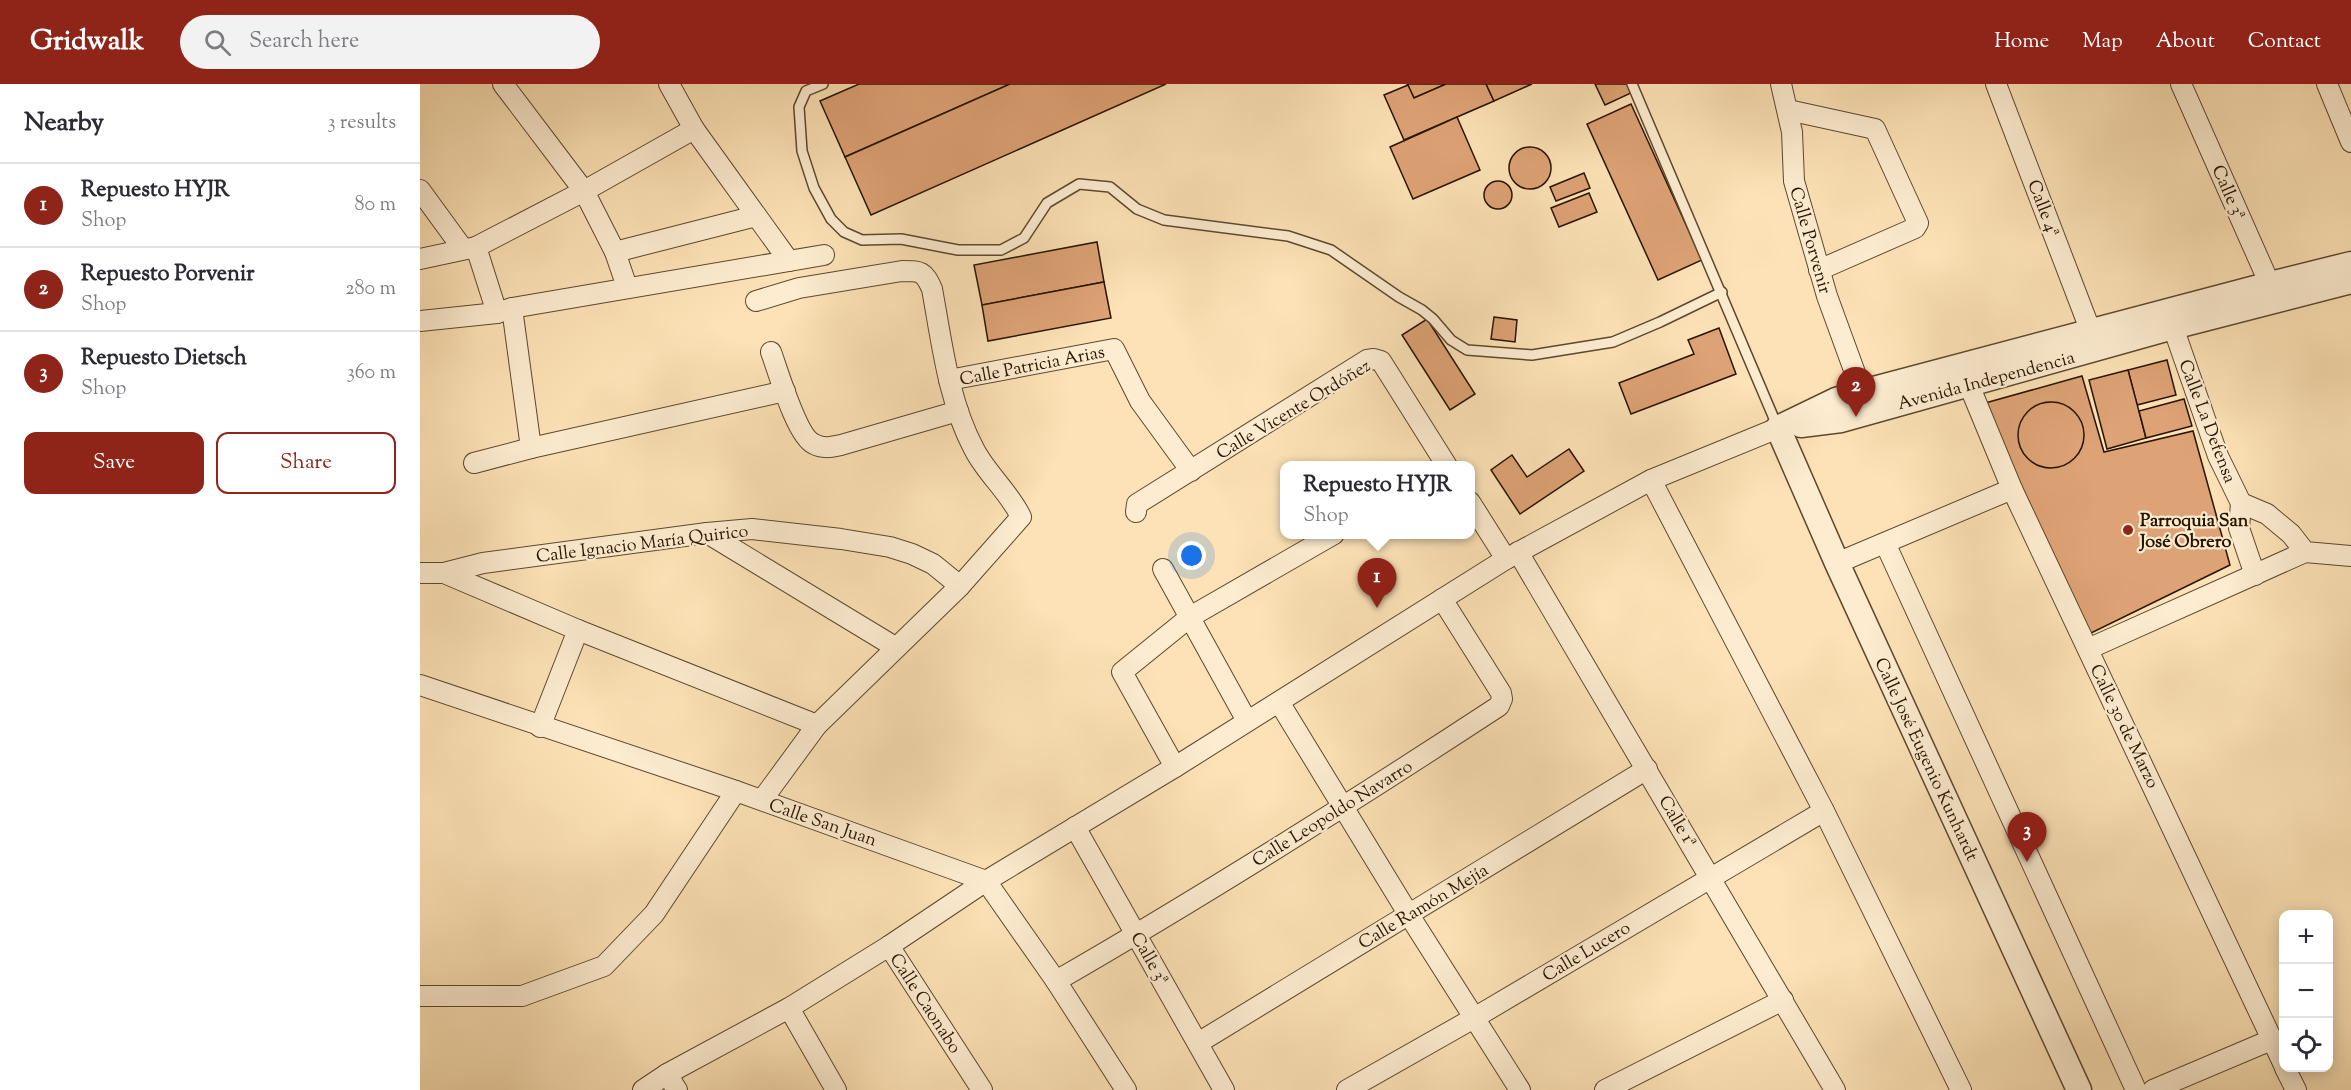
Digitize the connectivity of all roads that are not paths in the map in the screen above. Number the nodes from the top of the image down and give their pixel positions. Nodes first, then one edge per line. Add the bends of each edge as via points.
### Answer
1 (503, 84) edge
2 (669, 84) edge
3 (823, 84) edge
4 (1632, 84) edge
5 (1780, 84) edge
6 (1996, 84) edge
7 (2181, 84) edge
8 (2327, 84) edge
9 (1788, 110) junction
10 (694, 129) junction
11 (2351, 142) edge
12 (420, 190) edge
13 (584, 191) junction
14 (756, 216) junction
15 (470, 248) junction
16 (615, 252) junction
17 (824, 255) dead end
18 (420, 259) edge
19 (789, 261) junction
20 (2351, 264) edge
21 (1819, 270) junction
22 (2351, 281) edge
23 (627, 287) junction
24 (1722, 292) junction
25 (2274, 292) junction
26 (756, 301) dead end
27 (505, 310) junction
28 (420, 321) edge
29 (2173, 327) junction
30 (2091, 332) junction
31 (771, 352) dead end
32 (949, 380) junction
33 (1969, 385) junction
34 (785, 391) junction
35 (1862, 392) junction
36 (958, 411) junction
37 (1778, 428) junction
38 (531, 448) junction
39 (1444, 461) edge
40 (474, 464) dead end
41 (1191, 471) junction
42 (1651, 480) junction
43 (2012, 489) junction
44 (2241, 503) junction
45 (1475, 508) edge
46 (1136, 512) dead end
47 (707, 532) junction
48 (1325, 539) edge
49 (1885, 543) junction
50 (2305, 552) junction
51 (1512, 556) junction
52 (2351, 556) edge
53 (1837, 563) junction
54 (1163, 569) dead end
55 (420, 573) edge
56 (444, 573) junction
57 (2254, 575) junction
58 (960, 586) junction
59 (1442, 599) junction
60 (1190, 617) junction
61 (578, 630) junction
62 (895, 648) junction
63 (2088, 650) junction
64 (420, 685) edge
65 (1279, 702) junction
66 (1247, 721) junction
67 (817, 725) junction
68 (540, 727) junction
69 (1175, 767) junction
70 (1647, 769) junction
71 (736, 791) junction
72 (762, 800) junction
73 (1345, 807) junction
74 (1824, 811) junction
75 (1075, 827) junction
76 (1711, 877) junction
77 (986, 881) junction
78 (1409, 915) junction
79 (1136, 935) junction
80 (889, 946) junction
81 (1056, 981) junction
82 (420, 996) edge
83 (1784, 1000) junction
84 (789, 1008) junction
85 (1474, 1018) junction
86 (2271, 1040) junction
87 (1198, 1042) junction
88 (2279, 1056) edge
89 (2287, 1072) edge
90 (672, 1082) edge
91 (644, 1090) edge
92 (836, 1090) edge
93 (982, 1090) edge
94 (1126, 1090) edge
95 (1224, 1090) edge
96 (1347, 1090) edge
97 (1520, 1090) edge
98 (1605, 1090) edge
99 (1835, 1090) edge
100 (1961, 1090) edge
101 (2079, 1090) edge
102 (2136, 1090) edge
103 (2153, 1090) edge
104 (2296, 1090) edge

1 - 13 street
2 - 10 street
3 - 24 lane via 806,91 799,107 802,151 814,188 831,219 844,232 862,240 901,239 958,250 1001,250 1024,237 1047,203 1079,184 1110,187 1137,209 1164,220 1288,236 1331,250 1422,310 1451,340 1467,350 1532,355 1613,342
4 - 24 lane
5 - 9 street, Calle Porvenir
6 - 30 street, Calle 4ª
7 - 25 street, Calle 3ª
8 - 11 street
9 - 21 street, Calle Porvenir via 1794,182
9 - 21 street via 1875,129 1918,223 1915,228
10 - 13 street
10 - 14 street
12 - 15 street
13 - 15 street
13 - 16 street
14 - 16 street
14 - 19 street
15 - 18 street
15 - 27 street
16 - 23 street
17 - 19 street
19 - 23 street
20 - 25 street, Avenida Independencia
21 - 35 street, Calle Porvenir
22 - 25 street, Avenida Independencia
23 - 27 street
24 - 37 lane
25 - 29 street, Avenida Independencia
25 - 30 street, Avenida Independencia
26 - 32 street via 799,288 918,271 926,276 932,289
27 - 28 street
27 - 38 street
29 - 33 street, Avenida Independencia
29 - 44 street, Calle La Defensa via 2218,456
30 - 35 street, Avenida Independencia
31 - 34 street
32 - 36 street
32 - 41 street, Calle Patricia Arias via 1114,349 1140,401
33 - 37 street, Avenida Independencia via 1841,420
33 - 43 street, Calle 30 de Marzo
34 - 36 street via 801,431 812,444 825,447
34 - 38 street
35 - 37 street, Avenida Independencia
36 - 58 street via 981,461 1021,518
37 - 42 street
37 - 53 street, Calle José Eugenio Kunhardt
38 - 40 street
39 - 41 street, Calle Vicente Ordóñez via 1382,361 1374,358
41 - 46 street, Calle Vicente Ordóñez via 1137,504
42 - 51 street
42 - 74 street
43 - 49 street
43 - 63 street, Calle 30 de Marzo
44 - 50 street, Calle La Defensa via 2267,514
44 - 57 street via 2239,528
45 - 51 street
47 - 56 street, Calle Ignacio María Quirico via 483,563
47 - 58 street, Calle Ignacio María Quirico via 752,529 890,547 933,564
47 - 62 street
48 - 60 street
49 - 53 street
49 - 102 street
50 - 52 street
50 - 57 street
51 - 59 street
51 - 70 street, Calle 1ª
53 - 101 street, Calle José Eugenio Kunhardt
54 - 60 street
55 - 56 street, Calle Ignacio María Quirico
56 - 61 street
57 - 63 street
58 - 62 street
59 - 65 street
59 - 73 street, Calle Leopoldo Navarro via 1501,693 1499,706
60 - 66 street
60 - 69 street via 1122,672
61 - 67 street
61 - 68 street
62 - 67 street
63 - 86 street, Calle 30 de Marzo
64 - 68 street, Calle San Juan
65 - 66 street
65 - 73 street
66 - 69 street
67 - 72 street
68 - 71 street, Calle San Juan
69 - 75 street
70 - 76 street, Calle 1ª
70 - 78 street, Calle Ramón Mejía
71 - 72 street, Calle San Juan
71 - 82 street via 654,914 604,966 522,996
72 - 77 street, Calle San Juan
73 - 78 street
73 - 79 street, Calle Leopoldo Navarro
74 - 76 street, Calle Lucero
74 - 100 street
75 - 77 street
75 - 79 street, Calle 3ª
76 - 83 street, Calle 1ª
76 - 85 street, Calle Lucero
77 - 80 street
77 - 81 street
78 - 85 street
78 - 87 street, Calle Ramón Mejía
79 - 81 street, Calle Leopoldo Navarro
79 - 87 street, Calle 3ª
80 - 84 street
80 - 93 street, Calle Caonabo
81 - 94 street
83 - 98 street
83 - 99 street, Calle 1ª
84 - 90 street
84 - 92 street
85 - 96 street, Calle Lucero
85 - 97 street
86 - 88 street, Calle 30 de Marzo
86 - 103 street
87 - 95 street, Calle 3ª
89 - 104 street, Calle 30 de Marzo
90 - 91 street

